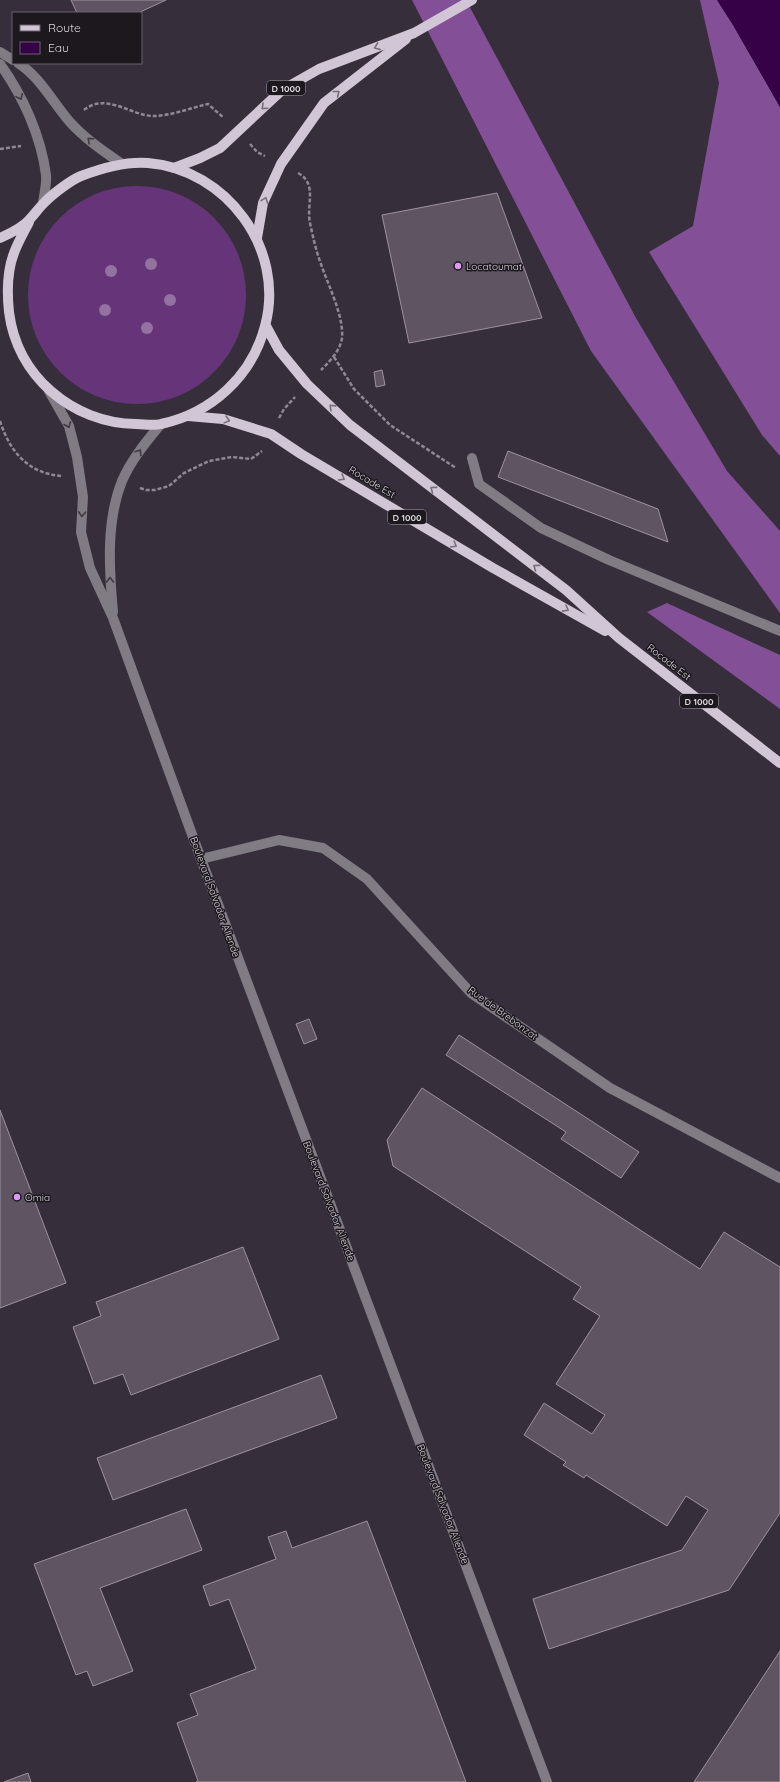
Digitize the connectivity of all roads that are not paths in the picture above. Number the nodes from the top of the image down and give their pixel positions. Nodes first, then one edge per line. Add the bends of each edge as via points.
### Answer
1 (472, 0) edge
2 (414, 33) junction
3 (0, 52) edge
4 (12, 59) edge
5 (0, 64) edge
6 (19, 64) edge
7 (122, 164) junction
8 (174, 168) junction
9 (43, 203) junction
10 (28, 222) junction
11 (0, 238) edge
12 (257, 238) junction
13 (0, 320) edge
14 (11, 326) junction
15 (266, 326) junction
16 (49, 391) junction
17 (188, 416) junction
18 (160, 425) junction
19 (472, 458) dead end
20 (113, 618) junction
21 (780, 631) edge
22 (619, 638) junction
23 (780, 763) edge
24 (201, 859) junction
25 (780, 1178) edge
26 (547, 1782) edge

1 - 2 main road, D 1000
2 -> 8 main road, D 1000 via 319,69 282,90 220,148
12 -> 2 main road, D 1000 via 263,203 280,164 324,103
3 - 4 street
5 -> 9 street via 12,81 40,141 46,176
7 -> 6 street via 70,122 42,84
7 - 8 main road via 148,163
7 - 9 main road via 79,177
8 - 12 main road via 200,178 223,194 242,214
9 - 10 main road
10 - 11 main road
10 - 14 main road via 13,254 10,268 7,290
12 - 15 main road via 269,281
13 - 14 main road
14 - 16 main road via 32,372
15 - 17 main road via 255,355 238,380 215,401
22 -> 15 main road, Rocade Est / D 1000 via 566,590 350,425 308,384 279,350
16 - 18 main road via 80,412 116,424
16 -> 20 street, Boulevard Salvador Allende via 69,426 81,475 81,532 90,568
17 - 18 main road
17 -> 22 main road, Rocade Est / D 1000 via 223,419 271,434 493,568
20 -> 18 street, Boulevard Salvador Allende via 110,583 114,510 122,482 143,446
19 - 21 street via 479,484 541,528 609,560
20 - 24 street, Boulevard Salvador Allende
22 - 23 main road, Rocade Est / D 1000
24 - 25 street, Rue de Brebonzat via 279,840 323,848 367,878 471,993 610,1088
24 - 26 street, Boulevard Salvador Allende

